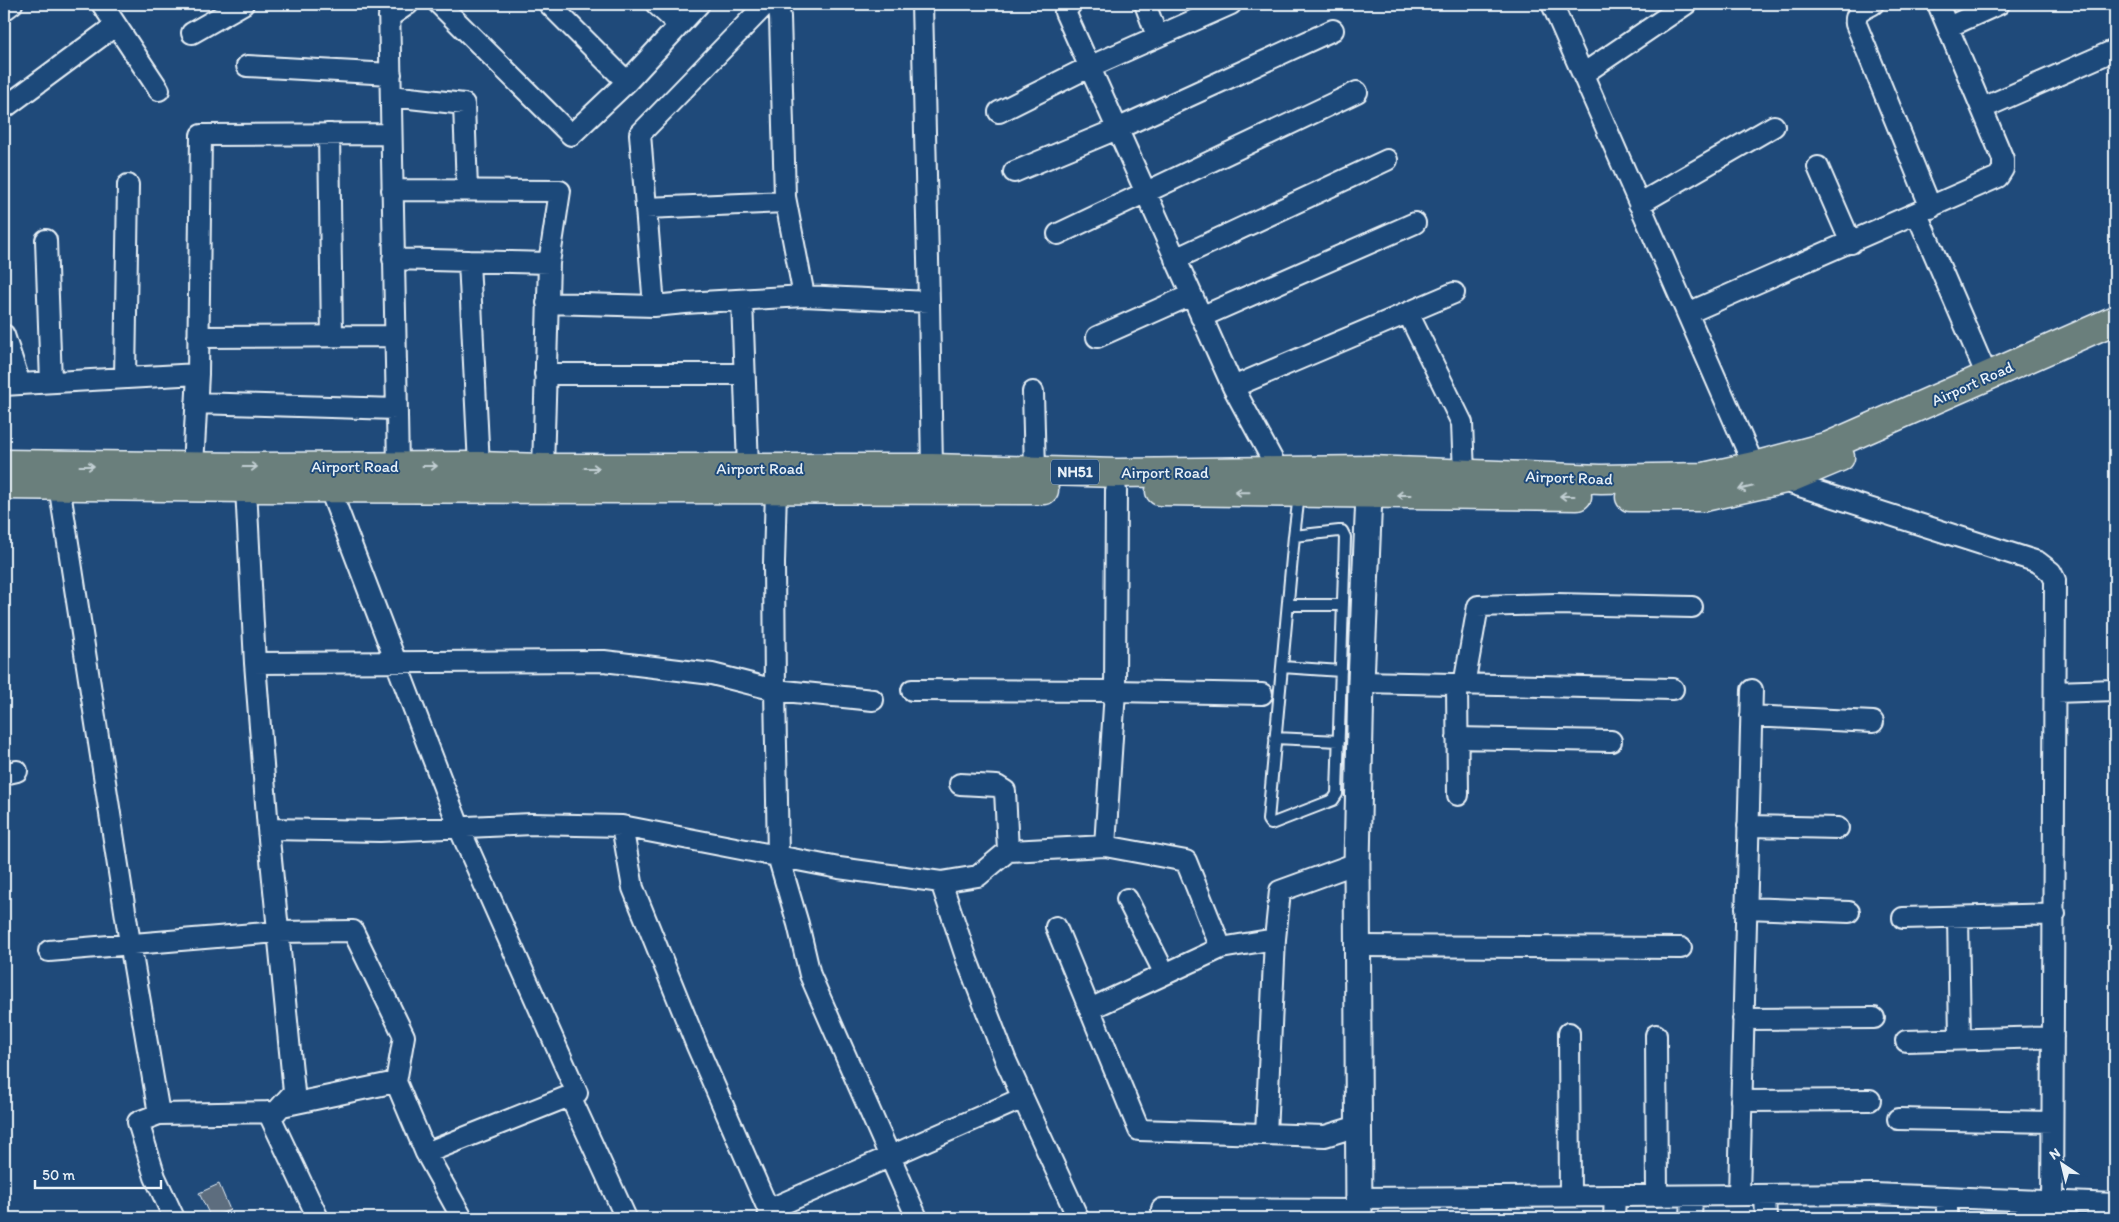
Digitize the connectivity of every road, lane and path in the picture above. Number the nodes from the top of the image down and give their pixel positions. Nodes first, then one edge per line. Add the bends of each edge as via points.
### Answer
1 (12, 4) edge
2 (102, 4) edge
3 (243, 4) edge
4 (408, 4) edge
5 (439, 4) edge
6 (549, 4) edge
7 (656, 4) edge
8 (699, 4) edge
9 (766, 4) edge
10 (778, 4) edge
11 (922, 4) edge
12 (1071, 4) edge
13 (1145, 4) edge
14 (1552, 4) edge
15 (1686, 4) edge
16 (1873, 4) edge
17 (1938, 4) edge
18 (1999, 4) edge
19 (1225, 5) edge
20 (4, 10) edge
21 (389, 10) edge
22 (116, 25) junction
23 (679, 25) junction
24 (1948, 27) junction
25 (1333, 30) dead end
26 (192, 33) dead end
27 (1157, 36) junction
28 (2115, 50) edge
29 (247, 66) dead end
30 (1089, 67) junction
31 (390, 74) junction
32 (1583, 74) junction
33 (627, 82) junction
34 (159, 90) dead end
35 (1357, 92) dead end
36 (391, 96) junction
37 (4, 108) edge
38 (1983, 108) junction
39 (999, 112) dead end
40 (1774, 126) dead end
41 (1117, 129) junction
42 (329, 134) junction
43 (391, 134) junction
44 (1387, 160) dead end
45 (1818, 167) dead end
46 (1014, 172) dead end
47 (128, 185) dead end
48 (392, 190) junction
49 (467, 190) junction
50 (1145, 193) junction
51 (786, 202) junction
52 (1640, 204) junction
53 (646, 208) junction
54 (1924, 210) junction
55 (1415, 223) dead end
56 (1058, 234) dead end
57 (46, 240) dead end
58 (1850, 243) junction
59 (1175, 259) junction
60 (393, 260) junction
61 (469, 261) junction
62 (549, 263) junction
63 (1454, 294) dead end
64 (1191, 295) junction
65 (804, 296) junction
66 (742, 300) junction
67 (929, 302) junction
68 (547, 303) junction
69 (654, 306) junction
70 (1408, 313) junction
71 (1688, 313) junction
72 (1201, 317) junction
73 (2115, 320) edge
74 (4, 334) edge
75 (332, 336) junction
76 (395, 336) junction
77 (1097, 337) dead end
78 (198, 338) junction
79 (2115, 339) edge
80 (198, 374) junction
81 (546, 374) junction
82 (744, 374) junction
83 (1987, 376) junction
84 (126, 378) junction
85 (51, 382) junction
86 (12, 384) edge
87 (1233, 387) junction
88 (1033, 392) dead end
89 (196, 403) junction
90 (396, 408) junction
91 (4, 464) edge
92 (193, 466) junction
93 (398, 466) junction
94 (480, 466) junction
95 (1754, 466) junction
96 (748, 467) junction
97 (543, 468) junction
98 (932, 468) junction
99 (1035, 471) junction
100 (1279, 472) junction
101 (1464, 474) junction
102 (58, 475) junction
103 (1781, 480) junction
104 (1369, 482) junction
105 (4, 485) edge
106 (329, 487) junction
107 (246, 488) junction
108 (776, 489) junction
109 (1116, 490) junction
110 (1299, 494) junction
111 (1294, 536) junction
112 (1288, 604) junction
113 (1343, 605) junction
114 (1692, 607) dead end
115 (396, 662) junction
116 (255, 663) junction
117 (1282, 667) junction
118 (1351, 677) junction
119 (1460, 685) junction
120 (1673, 689) dead end
121 (775, 690) junction
122 (912, 690) dead end
123 (1752, 690) dead end
124 (2115, 690) edge
125 (1115, 692) junction
126 (2055, 692) junction
127 (1262, 694) dead end
128 (873, 700) dead end
129 (1751, 716) junction
130 (1873, 722) dead end
131 (1275, 738) junction
132 (1457, 738) junction
133 (1339, 741) junction
134 (1611, 741) dead end
135 (960, 784) dead end
136 (1458, 795) dead end
137 (622, 826) junction
138 (1748, 826) junction
139 (459, 827) junction
140 (268, 828) junction
141 (1838, 828) dead end
142 (1105, 846) junction
143 (1008, 851) junction
144 (778, 856) junction
145 (1357, 863) junction
146 (941, 882) junction
147 (1127, 899) dead end
148 (1746, 908) junction
149 (1849, 912) dead end
150 (2054, 914) junction
151 (1958, 916) junction
152 (1903, 918) dead end
153 (1056, 927) dead end
154 (277, 932) junction
155 (1275, 939) junction
156 (130, 943) junction
157 (1357, 946) junction
158 (1220, 948) junction
159 (1681, 948) dead end
160 (49, 951) dead end
161 (1165, 974) junction
162 (1090, 1009) junction
163 (1874, 1018) dead end
164 (1743, 1019) junction
165 (1569, 1033) dead end
166 (1656, 1035) dead end
167 (2053, 1037) junction
168 (1960, 1039) junction
169 (1906, 1041) dead end
170 (396, 1082) junction
171 (570, 1096) junction
172 (1023, 1098) junction
173 (1870, 1100) dead end
174 (1741, 1101) junction
175 (275, 1109) junction
176 (160, 1114) junction
177 (1898, 1119) dead end
178 (2052, 1122) junction
179 (1358, 1126) junction
180 (1266, 1134) junction
181 (426, 1152) junction
182 (890, 1157) junction
183 (1739, 1195) junction
184 (1766, 1195) junction
185 (1570, 1196) junction
186 (1615, 1196) junction
187 (1657, 1196) junction
188 (1692, 1196) junction
189 (1947, 1197) junction
190 (2115, 1204) edge
191 (1162, 1209) dead end
192 (1359, 1209) edge
193 (2052, 1210) edge
194 (770, 1214) edge
195 (1198, 1214) edge
196 (1276, 1214) edge
197 (174, 1218) edge
198 (318, 1218) edge
199 (462, 1218) edge
200 (626, 1218) edge
201 (917, 1218) edge
202 (1078, 1218) edge
203 (1614, 1218) edge
204 (1691, 1218) edge
205 (1766, 1218) edge
206 (1947, 1218) edge

1 - 20 street
2 - 22 street
3 - 26 street
4 - 21 street
5 - 33 street via 571,136
6 - 33 street
7 - 23 street
8 - 23 street
9 - 53 street via 640,134
10 - 51 street
11 - 67 street
12 - 30 street via 1065,12
13 - 27 street
14 - 32 street
15 - 32 street
16 - 54 street via 1857,14 1856,24
17 - 24 street
18 - 24 street
19 - 27 street
21 - 31 street
22 - 34 street
22 - 37 street
23 - 33 street
24 - 38 street
25 - 41 street
27 - 30 street
28 - 38 street
29 - 31 street
30 - 39 street
30 - 41 street
31 - 36 street
32 - 52 street
35 - 50 street
36 - 43 street
36 - 49 street via 464,104
38 - 54 street via 2003,159 1998,177
40 - 52 street
41 - 46 street
41 - 50 street
42 - 43 street
42 - 75 street
42 - 78 street via 201,135
43 - 48 street
44 - 59 street
45 - 58 street
47 - 84 street
48 - 49 street
48 - 60 street
49 - 62 street via 560,191
50 - 56 street
50 - 59 street
51 - 53 street
51 - 65 street
52 - 71 street
53 - 69 street
54 - 58 street
54 - 83 street
55 - 72 street
57 - 85 street
58 - 71 street
59 - 64 street
60 - 61 street
60 - 76 street
61 - 62 street
61 - 94 street
62 - 68 street
63 - 70 street
64 - 72 street
64 - 77 street
65 - 66 street
65 - 67 street
66 - 69 street
66 - 82 street
67 - 98 street
68 - 69 street
68 - 81 street
70 - 87 street
70 - 101 street via 1462,423
71 - 95 street
72 - 87 street
73 - 83 highway, Airport Road / NH51
74 - 86 street
75 - 76 street
75 - 78 street
76 - 90 street
78 - 80 street
79 - 103 highway, Airport Road / NH51
80 - 84 street
80 - 89 street
81 - 82 street
81 - 97 street
82 - 96 street
83 - 95 highway, Airport Road / NH51 via 1829,446
84 - 85 street
85 - 86 street
87 - 100 street
88 - 99 street
89 - 90 street
89 - 92 street
90 - 93 street
91 - 102 highway, Airport Road / NH51
92 -> 93 highway, Airport Road / NH51
102 -> 92 highway, Airport Road / NH51
93 -> 94 highway, Airport Road / NH51
94 - 97 highway, Airport Road / NH51
95 - 101 highway, Airport Road / NH51 via 1704,477 1601,479
95 - 103 street
97 -> 96 highway, Airport Road / NH51
96 - 98 highway, Airport Road / NH51
98 - 99 highway, Airport Road / NH51
99 - 100 highway, Airport Road / NH51
100 - 104 highway, Airport Road / NH51
101 - 104 highway, Airport Road / NH51
102 - 105 highway, Airport Road / NH51
102 - 107 highway, Airport Road / NH51
102 - 156 street
103 -> 104 highway, Airport Road / NH51 via 1704,497
103 - 126 street via 2046,567 2055,580
104 - 110 highway, Airport Road / NH51
104 - 118 street
106 - 107 highway, Airport Road / NH51
106 - 108 highway, Airport Road / NH51
106 - 115 street
107 - 116 street
108 - 109 highway, Airport Road / NH51
108 - 121 street
110 -> 109 highway, Airport Road / NH51
109 - 125 street
110 - 111 lane
111 - 112 lane
111 - 113 lane via 1339,531 1344,534
112 - 113 lane
112 - 117 lane
113 - 118 lane
114 - 119 street via 1478,606
115 - 116 street
115 - 121 street via 604,661 712,674
115 - 139 street
116 - 140 street
117 - 118 lane
117 - 131 lane
118 - 119 street
118 - 133 lane
118 - 145 street
119 - 120 street
119 - 132 street
121 - 128 street
121 - 144 street
122 - 125 street
123 - 129 street
124 - 126 street
125 - 127 street
125 - 142 street
126 - 150 street
129 - 130 street
129 - 138 street
131 - 133 lane
131 - 133 lane via 1268,820 1271,824 1334,800
132 - 134 street
132 - 136 street
135 - 143 street via 996,786 1005,791
137 - 139 street via 532,824
137 - 144 street
137 - 194 street via 633,888
138 - 141 street
138 - 148 street
139 - 140 street via 380,832
139 - 171 street via 577,1093
140 - 154 street
142 - 143 street
142 - 158 street via 1186,861
143 - 146 street via 978,876
144 - 146 street
144 - 182 street via 810,975
145 - 155 street via 1280,891
145 - 157 street
146 - 172 street via 967,960
147 - 161 street
148 - 149 street
148 - 164 street
150 - 151 street
150 - 167 street
151 - 152 street
151 - 168 street
153 - 162 street
154 - 156 street
154 - 170 street via 353,931 404,1036
154 - 175 street via 294,1092
155 - 158 street
155 - 180 street
156 - 160 street
156 - 176 street
157 - 159 street
157 - 179 street
158 - 161 street
161 - 162 street
162 - 180 street via 1139,1130
163 - 164 street
164 - 174 street
165 - 185 street
166 - 187 street
167 - 168 street
167 - 178 street
168 - 169 street
170 - 175 street
170 - 181 street
171 - 181 street
171 - 200 street
172 - 182 street
172 - 202 street
173 - 174 street
174 - 183 street
175 - 176 street
175 - 198 street
176 - 197 street via 138,1122
177 - 178 street
178 - 193 street
179 - 180 street via 1325,1136
179 - 192 street
181 - 199 street
182 - 194 street
182 - 201 street
183 - 184 street
183 - 188 street
184 - 189 street
184 - 205 street
185 - 186 street
185 - 192 street
186 - 187 street
186 - 203 street
187 - 188 street
188 - 204 street
189 - 193 street
189 - 206 street
190 - 193 street
191 - 195 street
192 - 196 street
195 - 196 street

